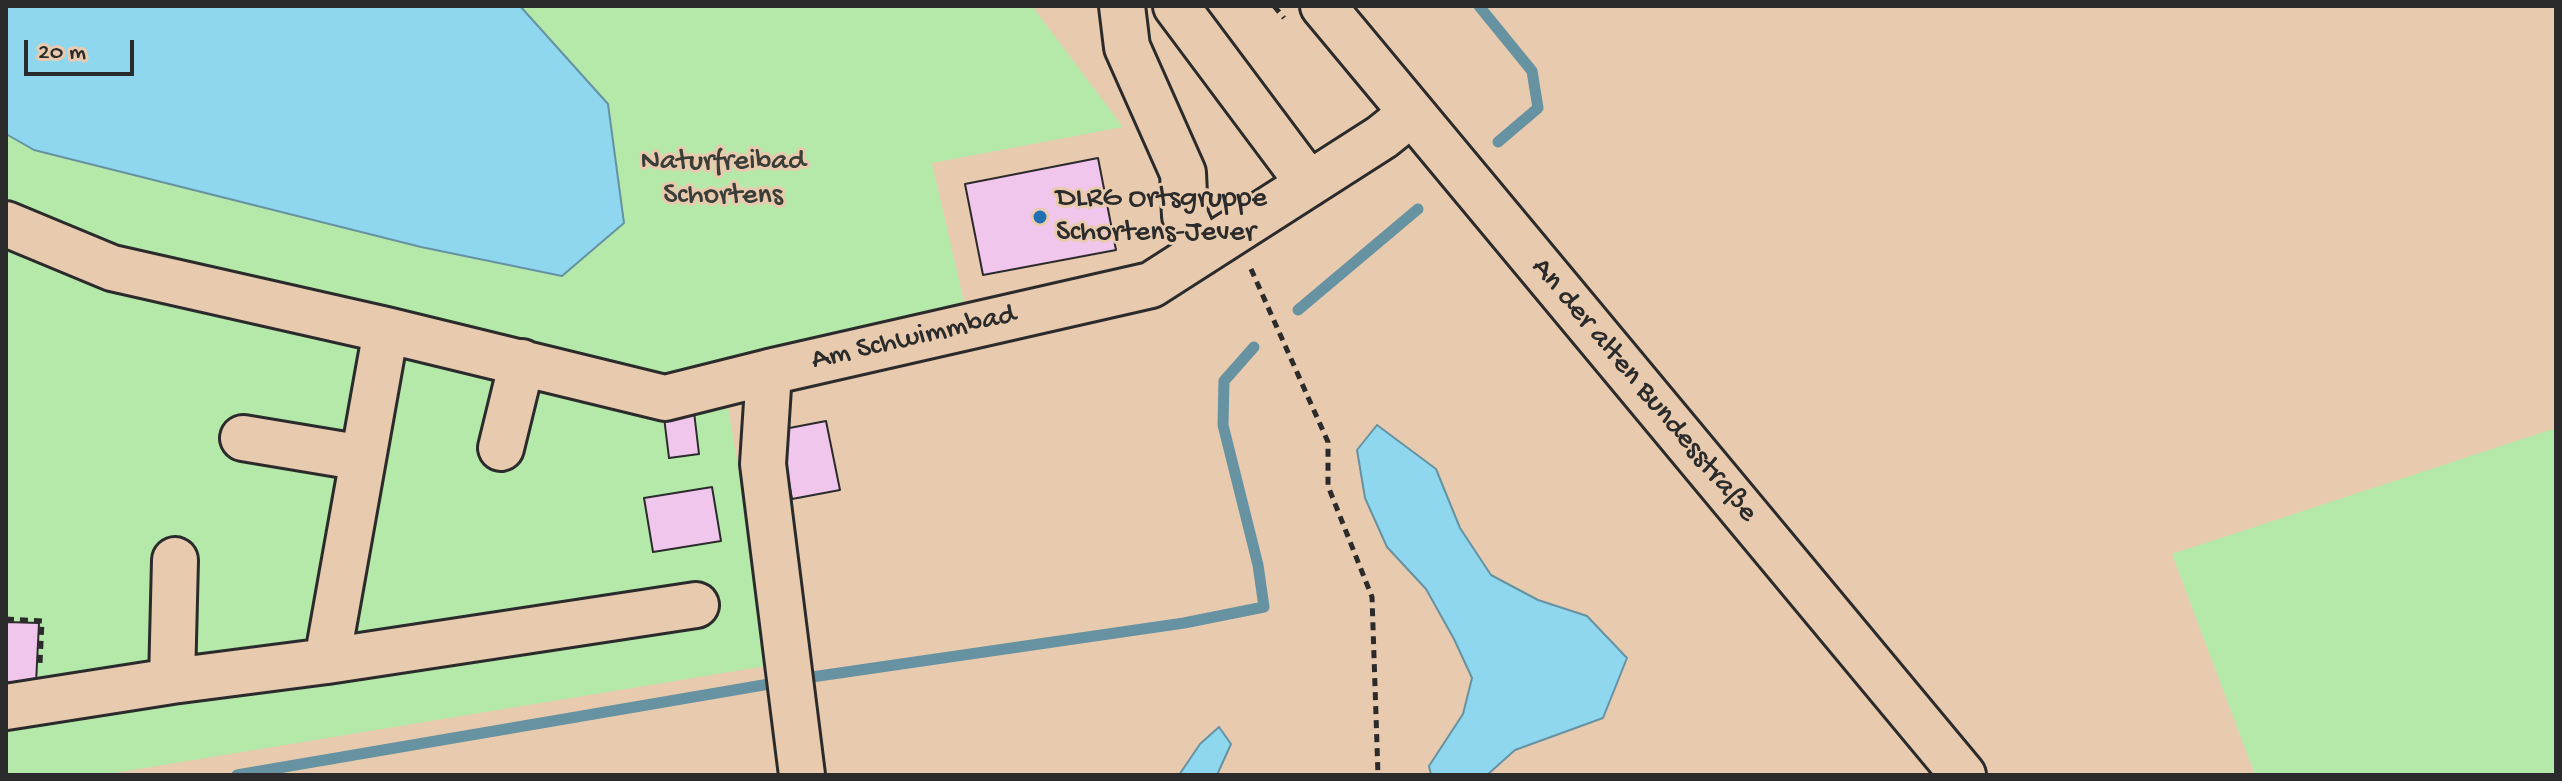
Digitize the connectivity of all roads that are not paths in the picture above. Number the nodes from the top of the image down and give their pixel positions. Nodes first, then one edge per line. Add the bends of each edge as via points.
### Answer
1 (1122, 6) edge
2 (1176, 6) edge
3 (1323, 6) edge
4 (1412, 113) junction
5 (1309, 184) junction
6 (6, 224) edge
7 (1218, 242) junction
8 (386, 330) junction
9 (522, 362) junction
10 (769, 372) junction
11 (243, 438) dead end
12 (501, 448) dead end
13 (363, 458) junction
14 (175, 560) dead end
15 (696, 605) dead end
16 (327, 661) junction
17 (172, 681) junction
18 (6, 707) edge
19 (802, 775) edge
20 (1963, 775) edge

1 - 7 street via 1127,47 1183,173 1185,216
2 - 5 street
3 - 4 street, An der alten Bundesstraße
4 - 5 street, Am Schwimmbad
4 - 20 street, An der alten Bundesstraße
5 - 7 street, Am Schwimmbad
6 - 8 street via 112,268
7 - 10 street, Am Schwimmbad via 1151,285
8 - 9 street
8 - 13 street
9 - 10 street via 665,398
9 - 12 street
10 - 19 street, Am Schwimmbad via 763,464
11 - 13 street
13 - 16 street
14 - 17 street
15 - 16 street
16 - 17 street
17 - 18 street

